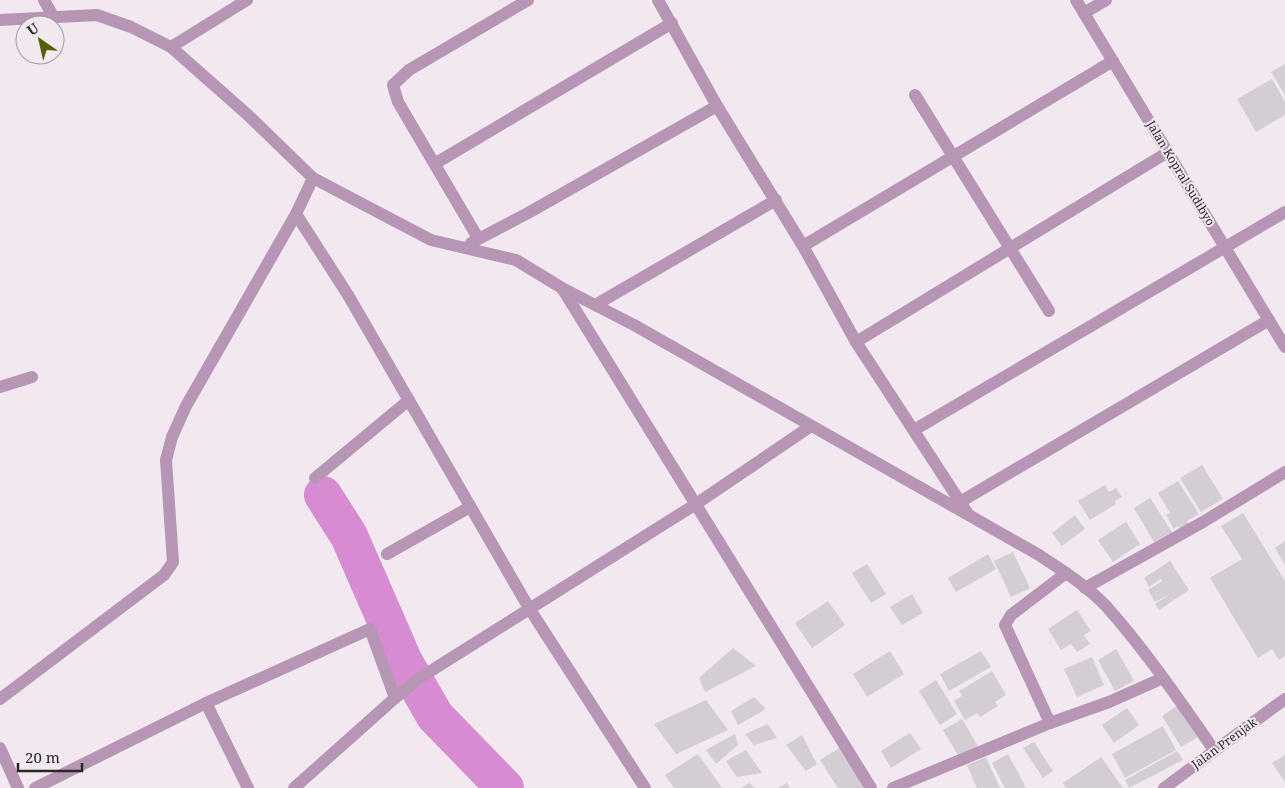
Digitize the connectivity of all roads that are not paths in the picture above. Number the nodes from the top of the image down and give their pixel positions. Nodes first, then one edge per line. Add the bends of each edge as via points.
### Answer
1 (44, 0) edge
2 (247, 0) edge
3 (528, 0) edge
4 (658, 0) edge
5 (1076, 0) edge
6 (1106, 0) edge
7 (234, 3) edge
8 (1084, 13) junction
9 (52, 15) edge
10 (65, 17) edge
11 (15, 19) edge
12 (0, 20) edge
13 (672, 23) junction
14 (171, 47) junction
15 (1113, 61) junction
16 (914, 95) dead end
17 (717, 106) junction
18 (1168, 152) junction
19 (952, 159) junction
20 (436, 163) junction
21 (313, 178) junction
22 (776, 200) junction
23 (1285, 212) edge
24 (296, 214) junction
25 (478, 238) junction
26 (465, 246) junction
27 (803, 246) junction
28 (1008, 247) junction
29 (1225, 247) junction
30 (562, 288) junction
31 (597, 304) junction
32 (1049, 311) dead end
33 (1269, 320) junction
34 (856, 342) junction
35 (1285, 347) edge
36 (32, 377) dead end
37 (0, 387) edge
38 (409, 400) junction
39 (811, 426) junction
40 (914, 430) junction
41 (1285, 472) edge
42 (315, 478) dead end
43 (960, 502) junction
44 (696, 504) junction
45 (470, 507) junction
46 (968, 515) junction
47 (387, 554) dead end
48 (1066, 572) junction
49 (1085, 588) junction
50 (529, 608) junction
51 (1163, 678) junction
52 (398, 695) junction
53 (0, 699) edge
54 (1285, 699) edge
55 (206, 703) junction
56 (1050, 723) junction
57 (0, 748) edge
58 (1214, 750) junction
59 (18, 788) edge
60 (35, 788) edge
61 (248, 788) edge
62 (294, 788) edge
63 (645, 788) edge
64 (871, 788) edge
65 (893, 788) edge
66 (1164, 788) edge

1 - 9 street
2 - 7 street
3 - 20 street via 409,70 393,85 398,102
4 - 13 street
5 - 8 street, Jalan Kopral Sudibyo
6 - 8 street
7 - 14 street
8 - 15 street, Jalan Kopral Sudibyo
10 - 14 street via 97,15
11 - 12 street
13 - 17 street
13 - 20 street
14 - 21 street
15 - 18 street, Jalan Kopral Sudibyo
15 - 19 street
16 - 19 street
17 - 22 street
17 - 25 street
18 - 28 street
18 - 29 street, Jalan Kopral Sudibyo
19 - 27 street
19 - 28 street
20 - 25 street
21 - 24 street
21 - 26 street via 431,240
22 - 27 street
22 - 31 street
23 - 29 street
24 - 38 street
24 - 53 street via 186,406 172,437 166,460 173,562 164,575
25 - 26 street
26 - 30 street via 516,260
27 - 34 street
28 - 32 street
28 - 34 street
29 - 33 street, Jalan Kopral Sudibyo
29 - 40 street
30 - 31 street
30 - 44 street
31 - 39 street
33 - 35 street, Jalan Kopral Sudibyo
33 - 43 street
34 - 40 street
36 - 37 street
38 - 42 street
38 - 45 street
39 - 44 street
39 - 46 street
40 - 43 street
41 - 49 street
43 - 46 street
44 - 50 street
44 - 64 street
45 - 47 street
45 - 50 street
46 - 48 street
48 - 49 street
48 - 56 street via 1011,615 1005,625
49 - 51 street via 1105,606
50 - 52 street
50 - 63 street
51 - 56 street
51 - 58 street
52 - 55 street via 370,629
52 - 62 street
54 - 58 street, Jalan Prenjak
55 - 60 street
55 - 61 street
56 - 65 street
57 - 59 street
58 - 66 street, Jalan Prenjak

